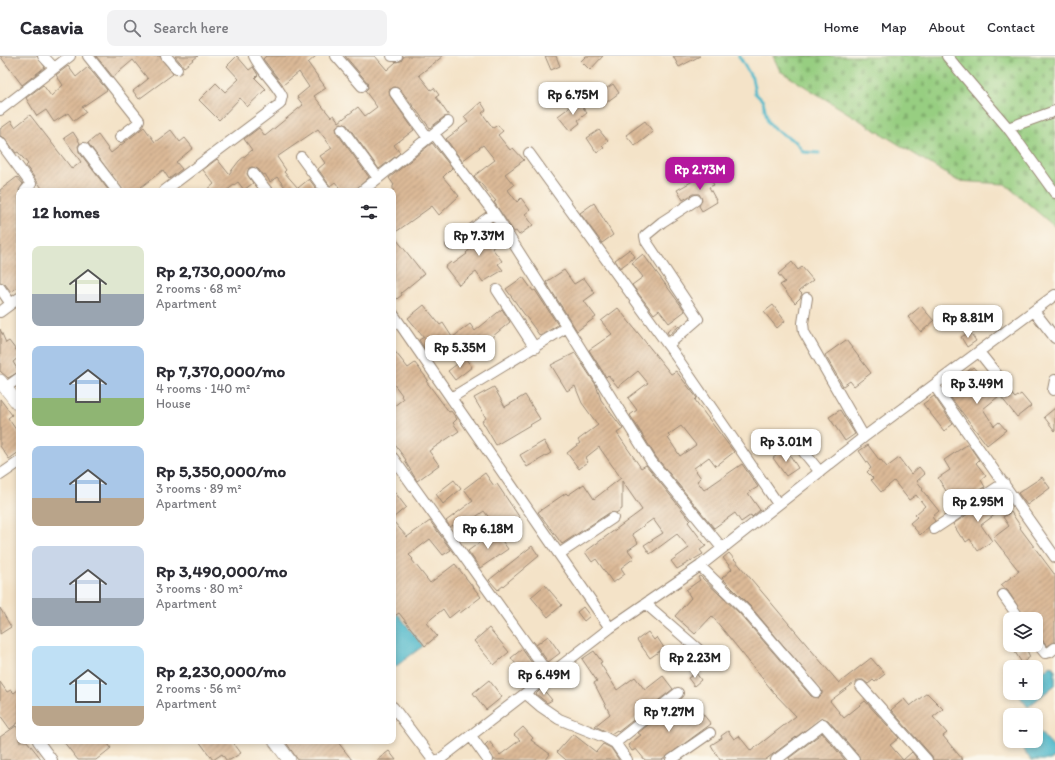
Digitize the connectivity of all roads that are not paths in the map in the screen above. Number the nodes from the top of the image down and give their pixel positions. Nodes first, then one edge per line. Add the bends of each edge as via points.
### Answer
1 (43, 56) edge
2 (70, 56) edge
3 (88, 56) edge
4 (166, 56) edge
5 (254, 56) edge
6 (336, 56) edge
7 (392, 56) edge
8 (397, 56) edge
9 (947, 56) edge
10 (54, 68) junction
11 (177, 69) dead end
12 (362, 86) dead end
13 (395, 94) dead end
14 (0, 110) edge
15 (1055, 111) edge
16 (448, 122) dead end
17 (1008, 128) junction
18 (342, 129) dead end
19 (431, 136) junction
20 (120, 137) dead end
21 (0, 142) edge
22 (84, 148) dead end
23 (529, 153) dead end
24 (301, 157) dead end
25 (253, 173) dead end
26 (378, 178) junction
27 (28, 188) edge
28 (115, 188) edge
29 (168, 188) edge
30 (265, 188) edge
31 (324, 188) edge
32 (366, 188) edge
33 (1055, 193) edge
34 (696, 200) dead end
35 (494, 212) junction
36 (451, 245) dead end
37 (0, 288) edge
38 (497, 290) dead end
39 (1055, 295) edge
40 (807, 298) dead end
41 (15, 301) edge
42 (1034, 311) junction
43 (0, 312) edge
44 (396, 318) edge
45 (567, 327) junction
46 (1055, 338) edge
47 (668, 345) junction
48 (535, 348) junction
49 (979, 352) junction
50 (16, 379) edge
51 (3, 385) edge
52 (934, 385) junction
53 (1006, 386) dead end
54 (451, 398) junction
55 (16, 401) edge
56 (789, 434) dead end
57 (864, 437) junction
58 (396, 462) edge
59 (16, 464) edge
60 (820, 472) junction
61 (0, 475) edge
62 (1004, 483) junction
63 (778, 504) junction
64 (613, 518) dead end
65 (934, 529) dead end
66 (722, 548) junction
67 (559, 554) junction
68 (1055, 557) edge
69 (700, 566) junction
70 (1003, 595) dead end
71 (646, 604) junction
72 (1015, 612) edge
73 (610, 628) junction
74 (1055, 648) edge
75 (698, 649) dead end
76 (1043, 650) edge
77 (549, 675) junction
78 (862, 686) dead end
79 (816, 692) dead end
80 (678, 693) dead end
81 (526, 694) junction
82 (396, 711) edge
83 (710, 733) dead end
84 (471, 736) junction
85 (40, 744) edge
86 (277, 744) edge
87 (615, 744) junction
88 (52, 760) edge
89 (289, 760) edge
90 (433, 760) edge
91 (439, 760) edge
92 (488, 760) edge
93 (626, 760) edge
94 (671, 760) edge
95 (776, 760) edge
96 (854, 760) edge
97 (927, 760) edge

1 - 10 street
2 - 10 street
3 - 20 street via 139,120
4 - 11 street
5 - 29 street via 261,69 279,90 282,96 280,104
6 - 12 street
7 - 8 street
9 - 17 street
10 - 14 street
13 - 19 street
15 - 17 street
16 - 19 street
17 - 33 street
18 - 26 street
19 - 26 street
19 - 35 street
21 - 27 street via 31,184
22 - 28 street
23 - 47 street
24 - 31 street
25 - 30 street
26 - 32 street
34 - 47 street via 645,236 698,319
35 - 36 street
35 - 45 street
37 - 41 street
38 - 48 street
39 - 42 street
40 - 57 street via 804,332
41 - 43 street
42 - 46 street
42 - 49 street
44 - 54 street
45 - 48 street
45 - 66 street via 651,461
47 - 63 street
48 - 54 street
49 - 52 street
49 - 53 street
50 - 51 street
51 - 55 main road
52 - 57 street
52 - 62 street
54 - 67 street
56 - 60 street
57 - 60 street
58 - 77 street
59 - 61 street
60 - 63 street
62 - 65 street
62 - 68 street
63 - 66 street
64 - 67 street
66 - 69 street
67 - 73 street
69 - 71 street
69 - 79 street via 745,610
70 - 72 street
71 - 73 street
71 - 75 street
73 - 77 street
74 - 76 street via 1050,652
77 - 81 street
78 - 97 street
80 - 87 street
81 - 84 street
81 - 87 street via 559,719
82 - 90 street
83 - 94 street
84 - 91 street
84 - 92 street
85 - 88 street
86 - 89 main road
87 - 93 street
95 - 96 street via 823,724

